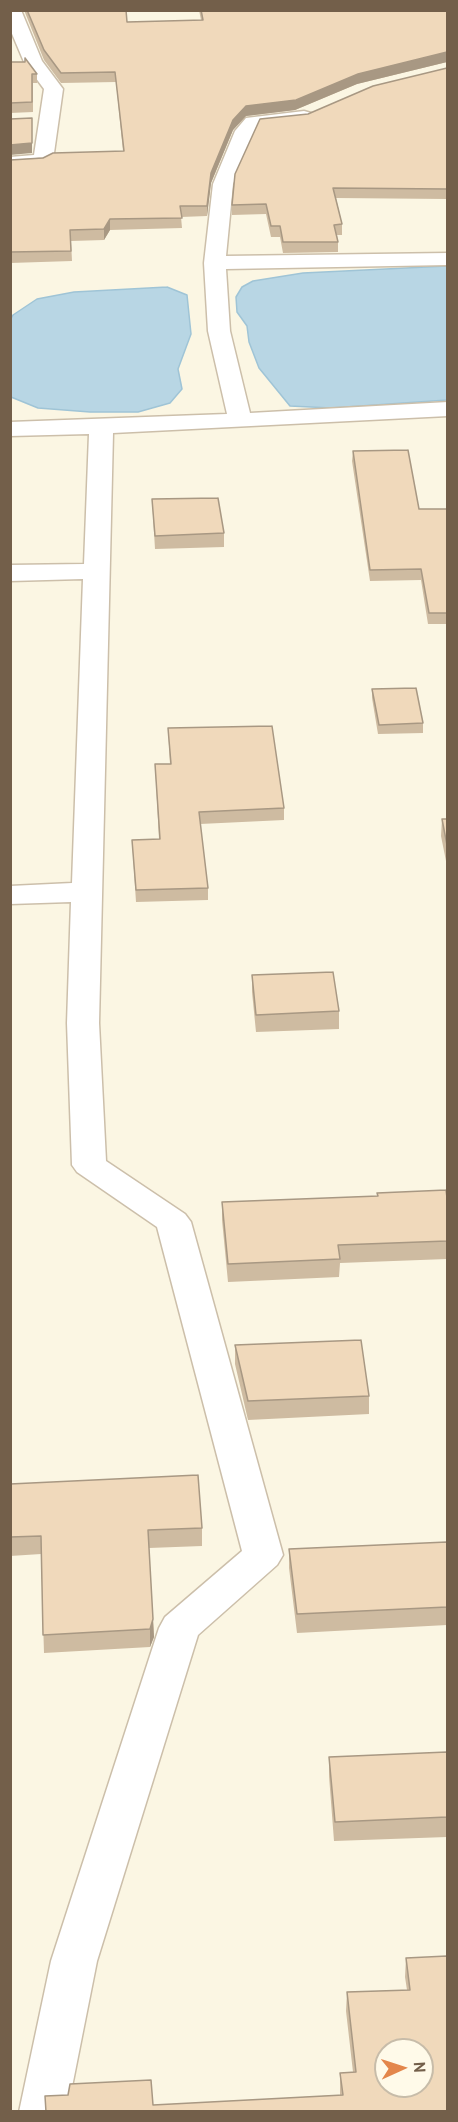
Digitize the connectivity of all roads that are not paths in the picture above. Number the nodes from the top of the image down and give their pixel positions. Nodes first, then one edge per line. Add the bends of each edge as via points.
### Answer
1 (12, 10) edge
2 (322, 109) edge
3 (31, 120) edge
4 (51, 120) junction
5 (10, 163) edge
6 (447, 259) edge
7 (215, 263) junction
8 (447, 409) edge
9 (240, 421) junction
10 (101, 426) junction
11 (10, 429) edge
12 (97, 571) junction
13 (10, 573) edge
14 (87, 892) junction
15 (10, 895) edge
16 (43, 2112) edge

1 - 4 street via 33,62 54,89
2 - 7 street via 300,118 253,122 245,131 223,184
3 - 4 street
4 - 5 street via 43,160
6 - 7 street
7 - 9 street via 219,331
8 - 9 street
9 - 10 street
10 - 11 street
10 - 12 street
12 - 13 street
12 - 14 street
14 - 15 street
14 - 16 street via 83,1023 89,1165 173,1222 263,1555 180,1628 74,1961

